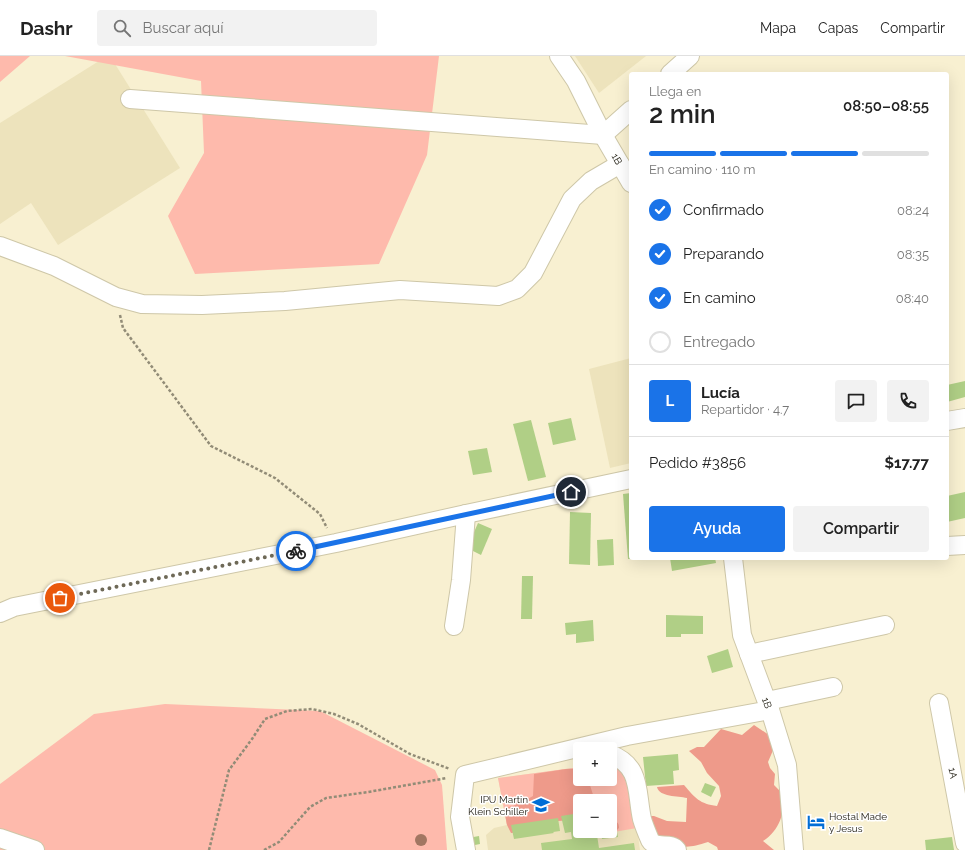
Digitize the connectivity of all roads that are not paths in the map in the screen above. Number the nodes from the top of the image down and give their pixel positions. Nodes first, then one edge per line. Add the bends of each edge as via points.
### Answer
1 (559, 56) edge
2 (690, 56) edge
3 (672, 72) edge
4 (130, 99) dead end
5 (629, 112) edge
6 (603, 135) junction
7 (620, 164) junction
8 (629, 180) edge
9 (0, 246) edge
10 (965, 418) edge
11 (949, 421) edge
12 (629, 479) edge
13 (466, 514) junction
14 (965, 545) edge
15 (949, 546) edge
16 (733, 560) edge
17 (0, 613) edge
18 (885, 625) dead end
19 (454, 626) dead end
20 (749, 654) junction
21 (833, 687) dead end
22 (940, 703) dead end
23 (768, 706) junction
24 (608, 742) edge
25 (573, 751) edge
26 (617, 757) edge
27 (0, 838) edge
28 (965, 843) edge
29 (35, 850) edge
30 (466, 850) edge
31 (677, 850) edge
32 (794, 850) edge

1 - 6 street, 1B via 576,81
2 - 3 street
4 - 6 street
5 - 6 street
6 - 7 street, 1B
7 - 8 street, 1B
7 - 9 street via 591,181 572,199 533,273 517,289 498,296 400,290 285,301 202,305 142,304 116,297 54,266
10 - 11 street
12 - 13 street
13 - 17 street via 336,543 14,607
13 - 19 street via 461,580
14 - 15 street
16 - 20 street, 1B via 742,635
18 - 20 street
20 - 23 street, 1B
21 - 23 street
22 - 28 street, 1A
23 - 24 street
23 - 32 street, 1B via 787,765
25 - 30 street via 465,775 460,817
26 - 31 street via 630,767 637,780 642,820 651,842 673,846
27 - 29 street

